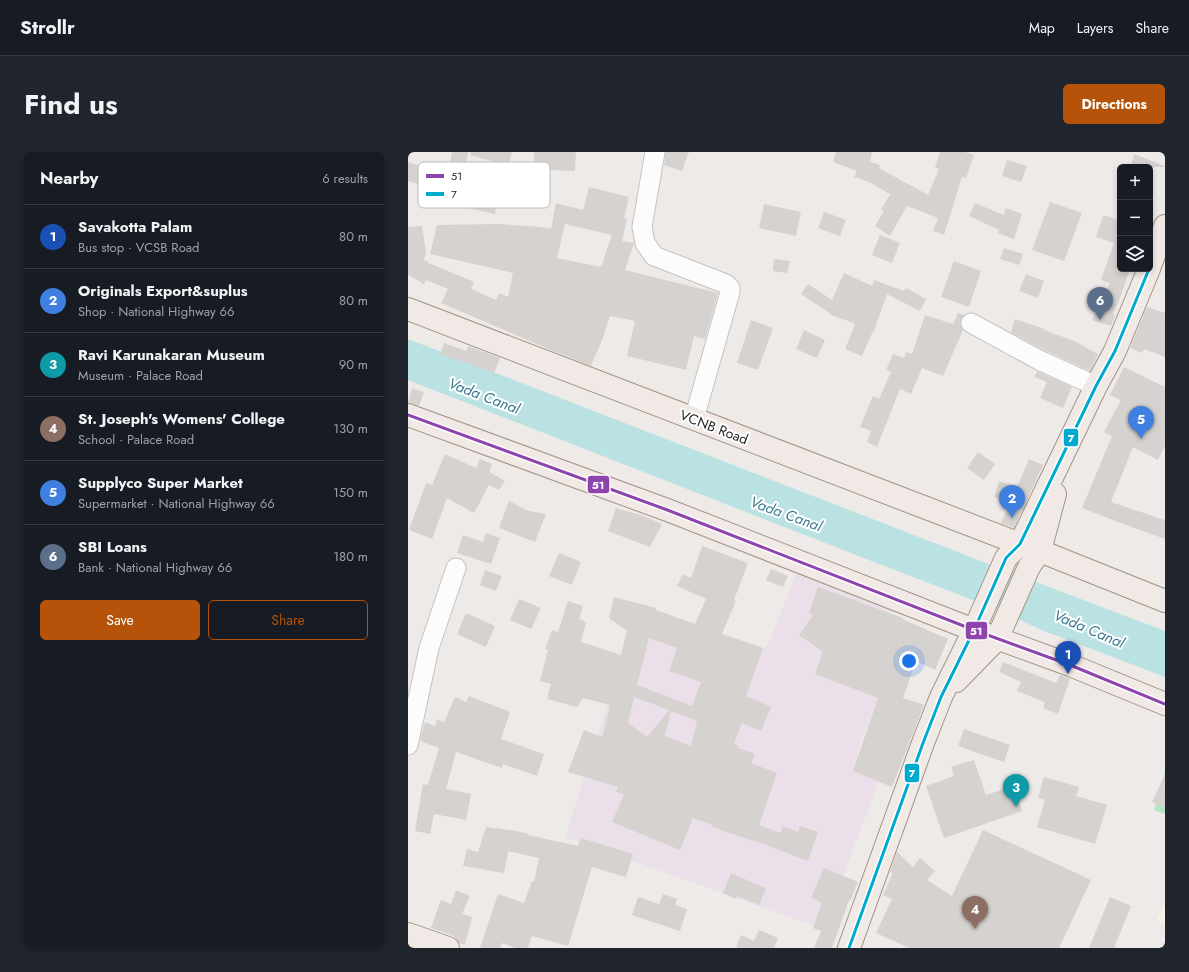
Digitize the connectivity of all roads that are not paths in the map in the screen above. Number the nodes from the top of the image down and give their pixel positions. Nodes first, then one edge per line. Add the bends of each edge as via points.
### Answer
1 (655, 152) edge
2 (1165, 226) edge
3 (1153, 258) edge
4 (1148, 272) edge
5 (408, 309) edge
6 (971, 323) dead end
7 (1096, 386) junction
8 (408, 414) edge
9 (694, 419) junction
10 (1024, 555) junction
11 (456, 568) dead end
12 (1165, 601) edge
13 (978, 621) junction
14 (1001, 630) junction
15 (941, 696) junction
16 (1165, 704) edge
17 (408, 744) edge
18 (408, 934) edge
19 (448, 948) edge
20 (849, 948) edge

1 - 9 street via 642,227 645,243 654,256 726,284 730,288
2 - 3 main road
4 - 7 main road via 1115,351
5 - 9 main road, VCNB Road
6 - 7 street via 1039,360
7 - 10 main road via 1067,447
8 - 13 main road
9 - 10 main road, VCNB Road
10 - 12 main road, VCNB Road
10 - 13 main road
10 - 14 main road
11 - 17 street via 429,648
13 - 14 main road
13 - 15 main road
14 - 15 main road
14 - 16 main road via 1070,665
15 - 20 main road
18 - 19 main road

